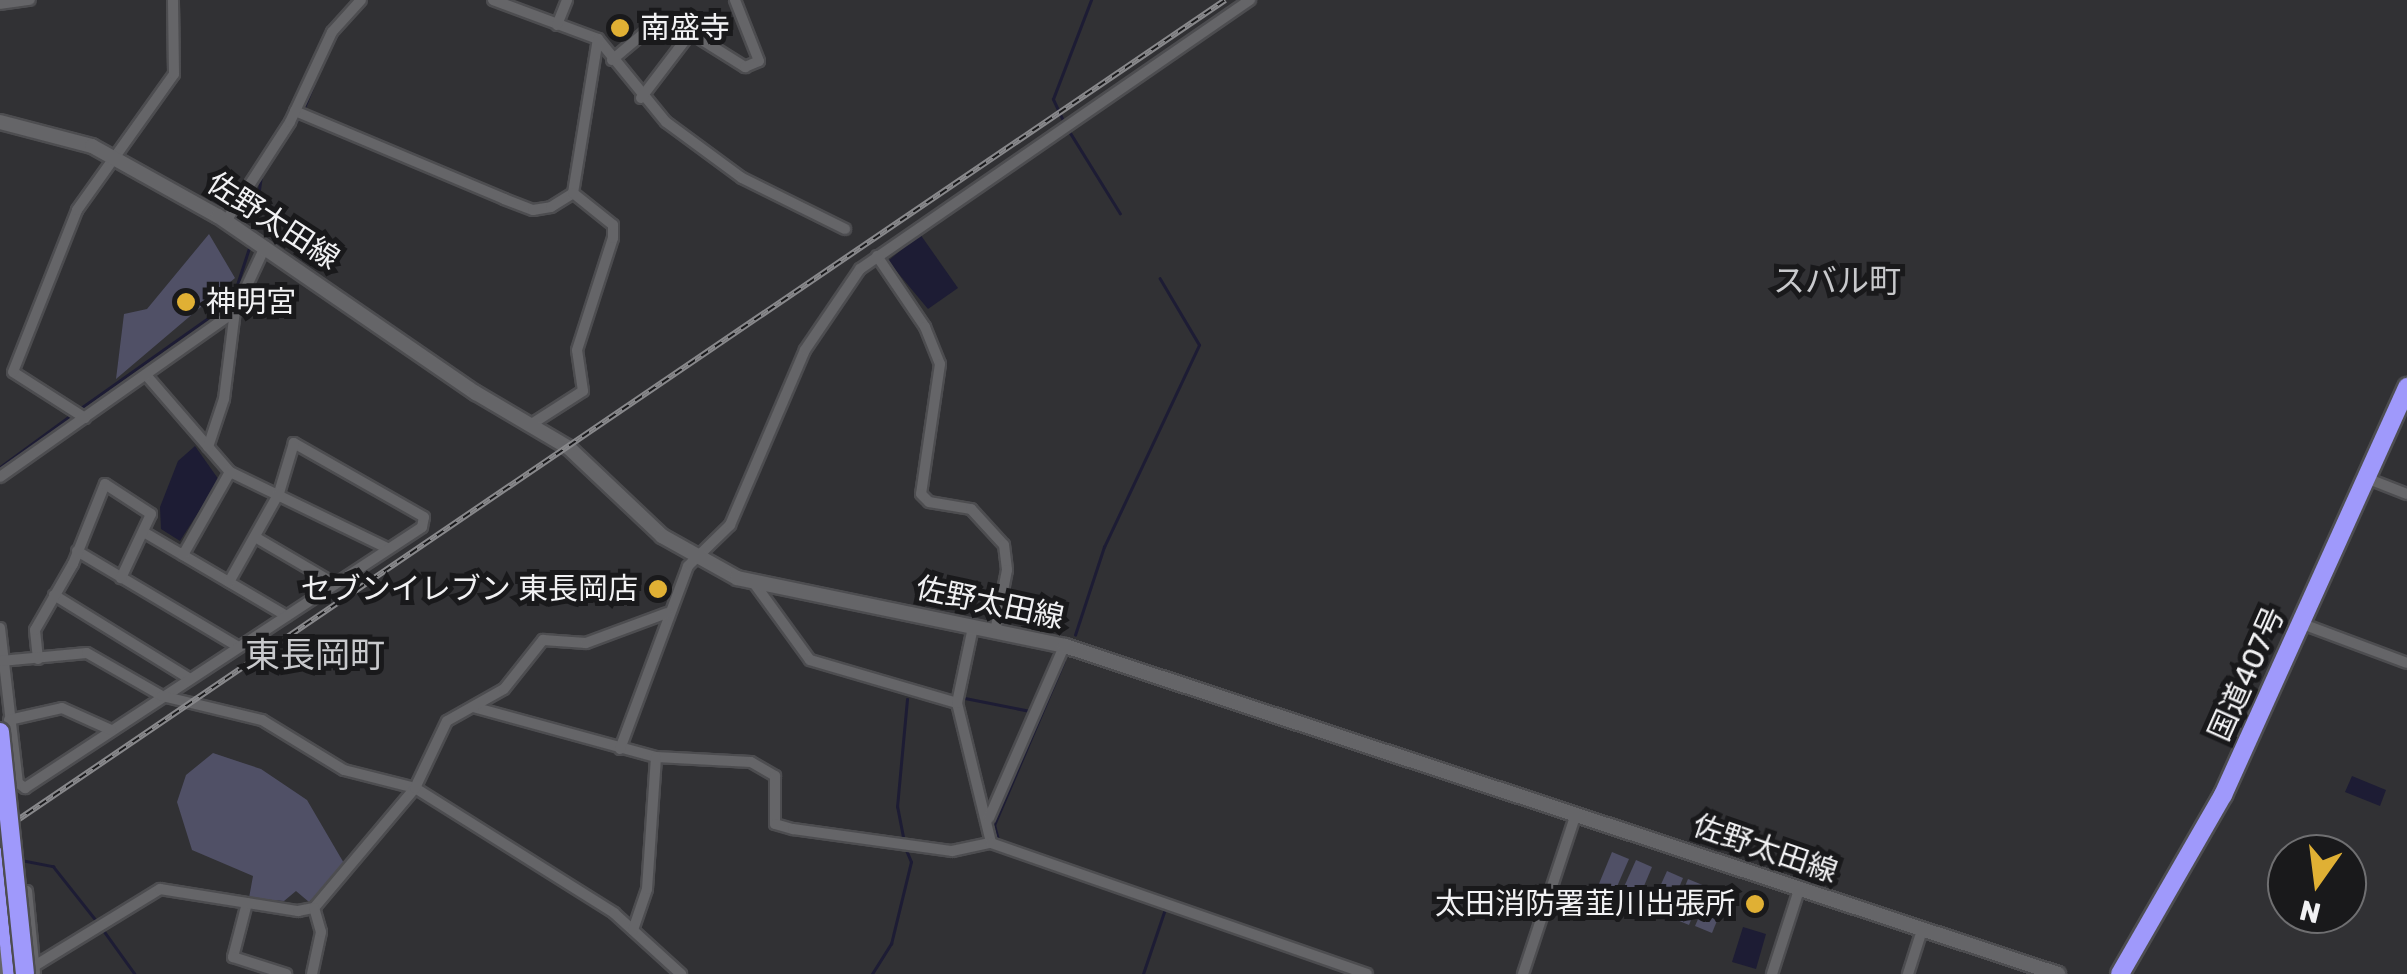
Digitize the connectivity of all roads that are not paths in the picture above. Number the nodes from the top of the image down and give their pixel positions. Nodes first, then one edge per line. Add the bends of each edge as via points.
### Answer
1 (30, 0) edge
2 (173, 0) edge
3 (361, 0) edge
4 (493, 0) edge
5 (567, 0) edge
6 (735, 0) edge
7 (1250, 0) edge
8 (0, 4) edge
9 (558, 24) junction
10 (692, 30) junction
11 (598, 38) junction
12 (612, 60) junction
13 (641, 98) junction
14 (295, 111) junction
15 (0, 122) edge
16 (116, 158) junction
17 (573, 193) junction
18 (226, 221) junction
19 (845, 229) dead end
20 (265, 247) junction
21 (877, 256) junction
22 (235, 311) junction
23 (146, 375) junction
24 (2407, 388) edge
25 (85, 418) junction
26 (530, 424) junction
27 (208, 447) junction
28 (230, 472) junction
29 (0, 477) edge
30 (2366, 478) junction
31 (279, 493) junction
32 (2407, 494) edge
33 (147, 534) junction
34 (255, 537) junction
35 (387, 548) junction
36 (78, 552) junction
37 (182, 554) junction
38 (694, 557) junction
39 (121, 578) junction
40 (229, 582) junction
41 (754, 583) junction
42 (334, 584) junction
43 (54, 595) junction
44 (666, 613) junction
45 (287, 616) junction
46 (2300, 623) junction
47 (973, 627) junction
48 (0, 628) edge
49 (996, 632) junction
50 (1064, 646) junction
51 (239, 647) junction
52 (38, 658) junction
53 (2, 661) edge
54 (2407, 664) edge
55 (190, 678) junction
56 (162, 696) junction
57 (958, 699) junction
58 (472, 707) junction
59 (5, 726) edge
60 (111, 730) junction
61 (620, 749) junction
62 (656, 757) junction
63 (415, 788) junction
64 (1576, 814) junction
65 (989, 819) junction
66 (990, 843) junction
67 (0, 857) edge
68 (1799, 890) junction
69 (27, 891) dead end
70 (247, 903) junction
71 (314, 908) junction
72 (633, 930) junction
73 (1922, 930) junction
74 (0, 954) edge
75 (26, 973) edge
76 (2, 974) edge
77 (286, 974) edge
78 (312, 974) edge
79 (681, 974) edge
80 (1367, 974) edge
81 (1522, 974) edge
82 (1772, 974) edge
83 (1908, 974) edge
84 (2058, 974) edge
85 (2120, 974) edge

1 - 8 street
2 - 16 street via 174,74
3 - 14 street via 332,32
4 - 9 street
5 - 9 street
6 - 10 street via 759,61 745,67
7 - 21 street
9 - 11 street
10 - 12 street via 662,20
10 - 13 street
11 - 12 street
11 - 17 street
12 - 13 street
13 - 19 street via 742,178
14 - 17 street via 533,210
14 - 18 street
15 - 16 main road, 佐野太田線 via 63,135
16 - 18 main road, 佐野太田線
16 - 25 street via 72,219 13,372
17 - 26 street via 614,225 613,238 580,338 583,391
18 - 20 main road, 佐野太田線
20 - 22 street
20 - 26 main road, 佐野太田線
21 - 38 street via 860,269 805,350 730,525
21 - 49 street via 926,327 940,364 922,494 929,502 971,510 1004,545 1007,570
22 - 23 street
22 - 27 street via 224,399
23 - 25 street
23 - 27 street
24 - 30 highway, 国道407号
25 - 29 street
26 - 38 main road, 佐野太田線 via 569,448
27 - 28 street
28 - 31 street
28 - 37 street
30 - 32 street
30 - 46 highway, 国道407号
31 - 34 street
31 - 35 street
31 - 35 street via 294,442 306,444 422,514 422,526
33 - 36 street via 148,508 105,484
33 - 37 street
33 - 39 street
34 - 40 street
34 - 42 street
35 - 42 street
36 - 39 street
36 - 43 street
37 - 40 street
38 - 41 main road, 佐野太田線
38 - 44 street
39 - 51 street
40 - 45 street
41 - 47 main road, 佐野太田線
41 - 57 street via 810,660
42 - 45 street
43 - 52 street via 35,630
43 - 55 street
44 - 58 street via 586,643 543,640 504,689
44 - 61 street
45 - 51 street
46 - 54 street
46 - 85 highway, 国道407号 via 2224,795
47 - 49 main road, 佐野太田線
47 - 57 street
48 - 53 street
49 - 50 main road, 佐野太田線
50 - 64 main road, 佐野太田線
50 - 65 street
51 - 55 street
52 - 53 street
52 - 56 street via 87,653
53 - 59 street
55 - 56 street
56 - 60 street
56 - 63 street via 262,720 344,770
57 - 65 street
58 - 61 street
58 - 63 street via 447,720
59 - 60 street via 62,708
59 - 60 street via 18,783 25,788
59 - 75 highway, bridge
61 - 62 street
62 - 66 street via 751,762 775,776 775,824 895,846 952,851
62 - 72 street via 646,890
63 - 71 street
63 - 72 street
64 - 68 main road, 佐野太田線
64 - 81 street
65 - 66 street
66 - 80 street
67 - 75 highway
68 - 73 main road, 佐野太田線
68 - 82 street
69 - 75 street
70 - 71 street
70 - 75 street via 160,888
70 - 77 street via 233,957
71 - 78 street via 320,932
72 - 79 street
73 - 83 street
73 - 84 main road, 佐野太田線
74 - 76 street

